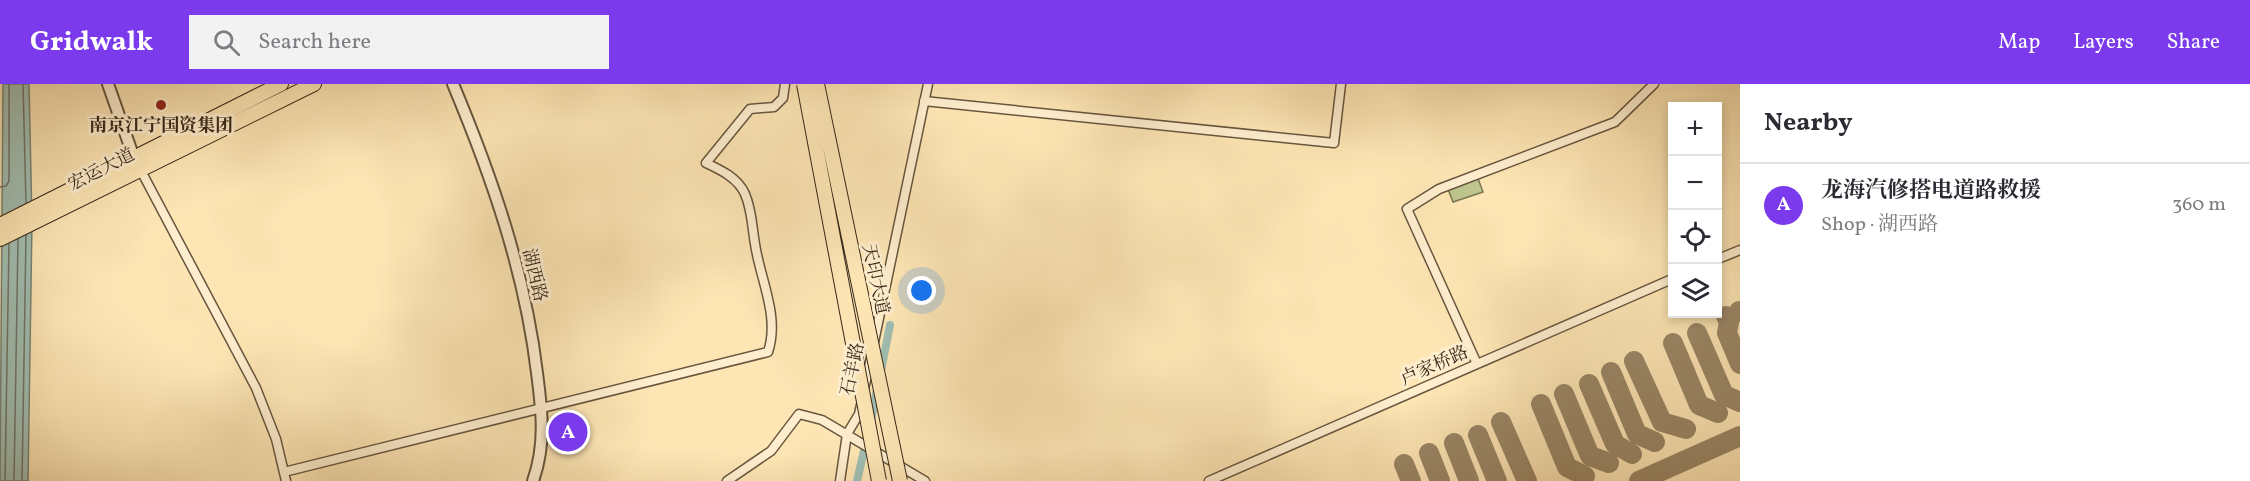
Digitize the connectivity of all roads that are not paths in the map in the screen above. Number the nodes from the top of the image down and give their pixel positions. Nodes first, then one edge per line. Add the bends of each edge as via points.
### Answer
1 (108, 84) edge
2 (281, 84) edge
3 (314, 84) edge
4 (453, 84) edge
5 (785, 84) edge
6 (804, 84) edge
7 (817, 84) edge
8 (928, 84) edge
9 (1341, 84) edge
10 (1654, 84) edge
11 (924, 101) junction
12 (137, 164) junction
13 (0, 225) edge
14 (0, 238) edge
15 (1740, 249) edge
16 (1722, 257) edge
17 (1668, 281) edge
18 (1477, 364) junction
19 (541, 408) junction
20 (847, 434) junction
21 (285, 477) edge
22 (533, 481) edge
23 (728, 481) edge
24 (840, 481) edge
25 (879, 481) edge
26 (900, 481) edge
27 (925, 481) edge
28 (1209, 481) edge

1 - 12 street
2 - 12 main road, 宏运大道
3 - 12 main road, 宏运大道
4 - 19 street, 湖西路 via 480,149 521,280
5 - 19 street via 783,98 774,107 750,109 706,163 730,175 745,193 766,281 772,340 768,352
6 - 25 main road, 天印大道, bridge
7 - 26 main road, 天印大道, bridge
8 - 11 street, 石羊路
9 - 11 street via 1334,143
10 - 18 street via 1615,122 1439,189 1407,209
11 - 20 street, 石羊路 via 859,414
12 - 13 main road, 宏运大道
12 - 14 main road, 宏运大道
12 - 21 street via 256,388 276,439
15 - 16 street
17 - 18 street, 卢家桥路
18 - 28 street, 卢家桥路
19 - 21 street
19 - 22 street, 湖西路 via 540,459
20 - 23 street via 822,420 799,414 771,451
20 - 24 street, 石羊路
20 - 27 street

